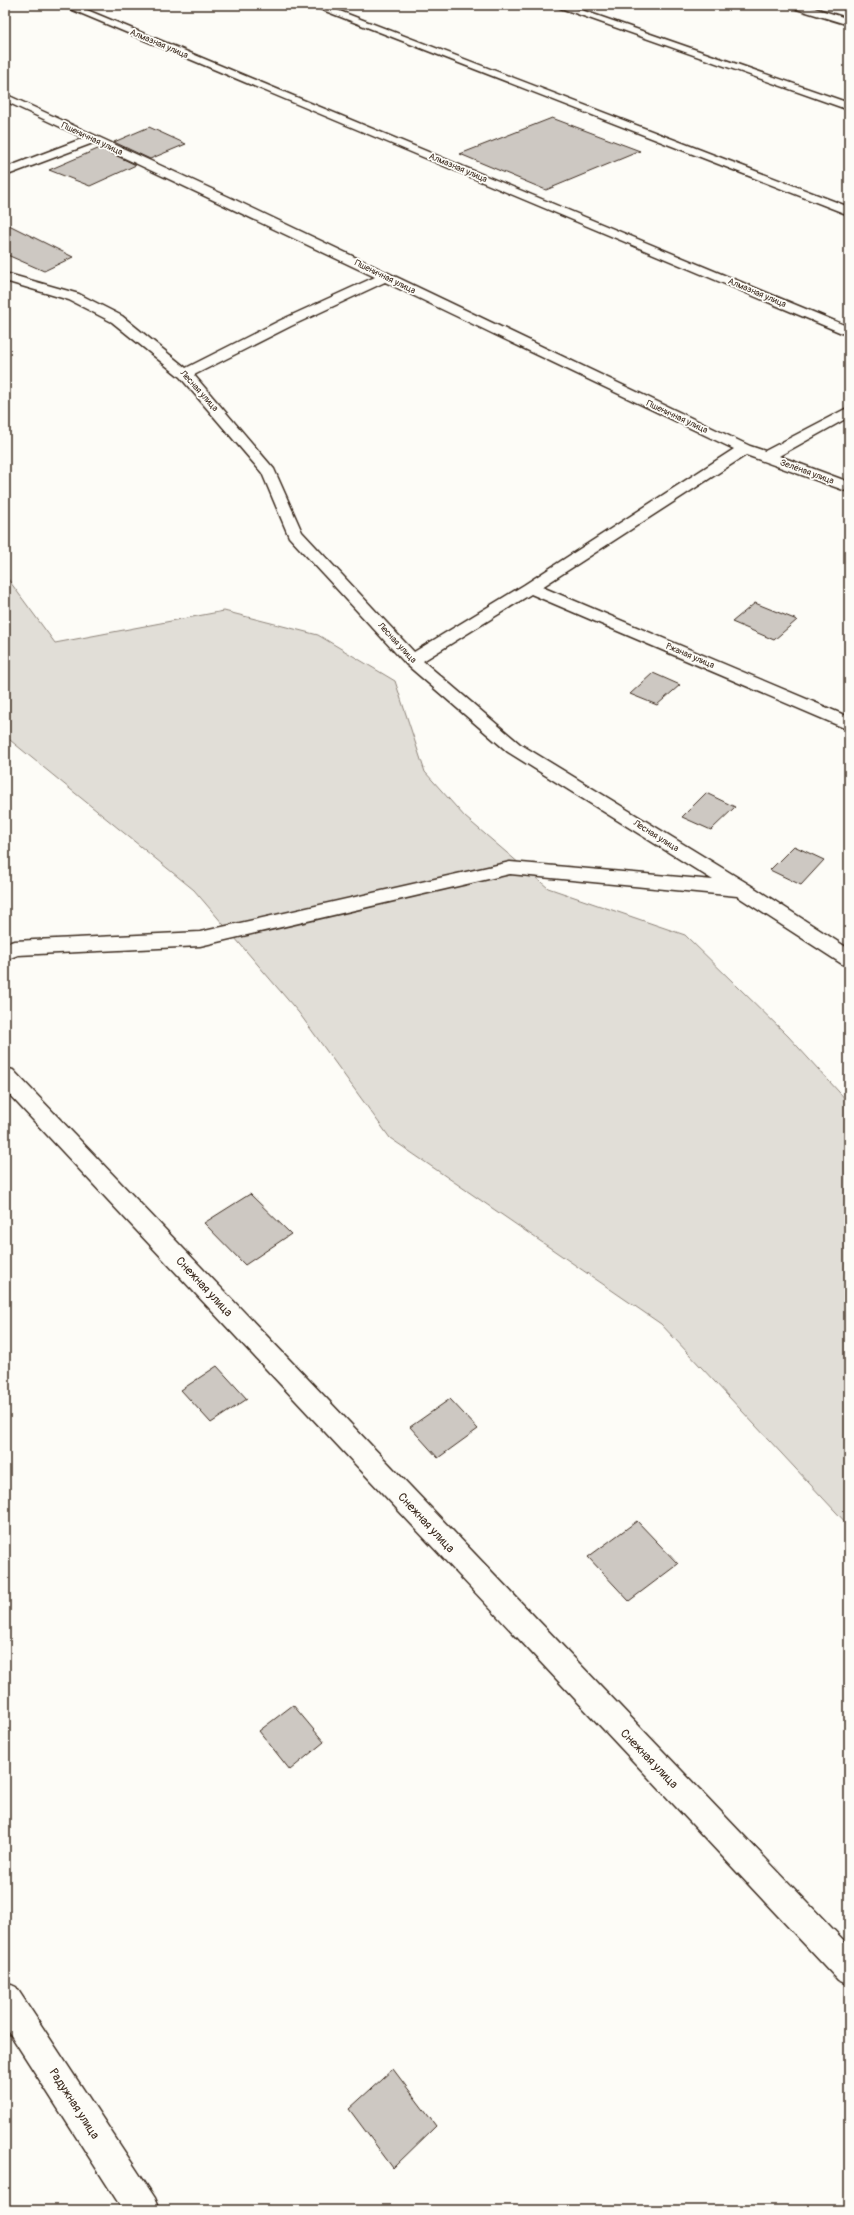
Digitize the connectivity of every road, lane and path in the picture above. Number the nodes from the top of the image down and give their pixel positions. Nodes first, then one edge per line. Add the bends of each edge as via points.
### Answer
1 (66, 5) edge
2 (315, 5) edge
3 (557, 5) edge
4 (794, 5) edge
5 (849, 22) edge
6 (5, 97) edge
7 (849, 107) edge
8 (93, 140) junction
9 (5, 172) edge
10 (849, 211) edge
11 (5, 277) edge
12 (385, 277) junction
13 (849, 332) edge
14 (186, 374) junction
15 (849, 411) edge
16 (745, 449) junction
17 (766, 457) junction
18 (849, 487) edge
19 (530, 588) junction
20 (412, 660) junction
21 (849, 724) edge
22 (743, 890) junction
23 (5, 953) edge
24 (849, 959) edge
25 (5, 1076) edge
26 (849, 1969) edge
27 (5, 1998) edge
28 (143, 2210) edge

1 - 13 street, Алмазная улица
2 - 10 street
3 - 7 street
4 - 5 street
6 - 8 street, Пшеничная улица
8 - 9 street
8 - 12 street, Пшеничная улица
11 - 14 street, Лесная улица via 74,297 117,319
12 - 14 street via 286,323
12 - 16 street, Пшеничная улица
14 - 20 street, Лесная улица via 269,472 295,534
15 - 17 street
16 - 17 street, Пшеничная улица
16 - 19 street
17 - 18 street, Зелёная улица
19 - 20 street
19 - 21 street, Ржаная улица
20 - 22 street, Лесная улица via 514,748
22 - 23 street via 510,868 200,939 14,948
22 - 24 street, Лесная улица
25 - 26 street, Снежная улица
27 - 28 street, Радужная улица

